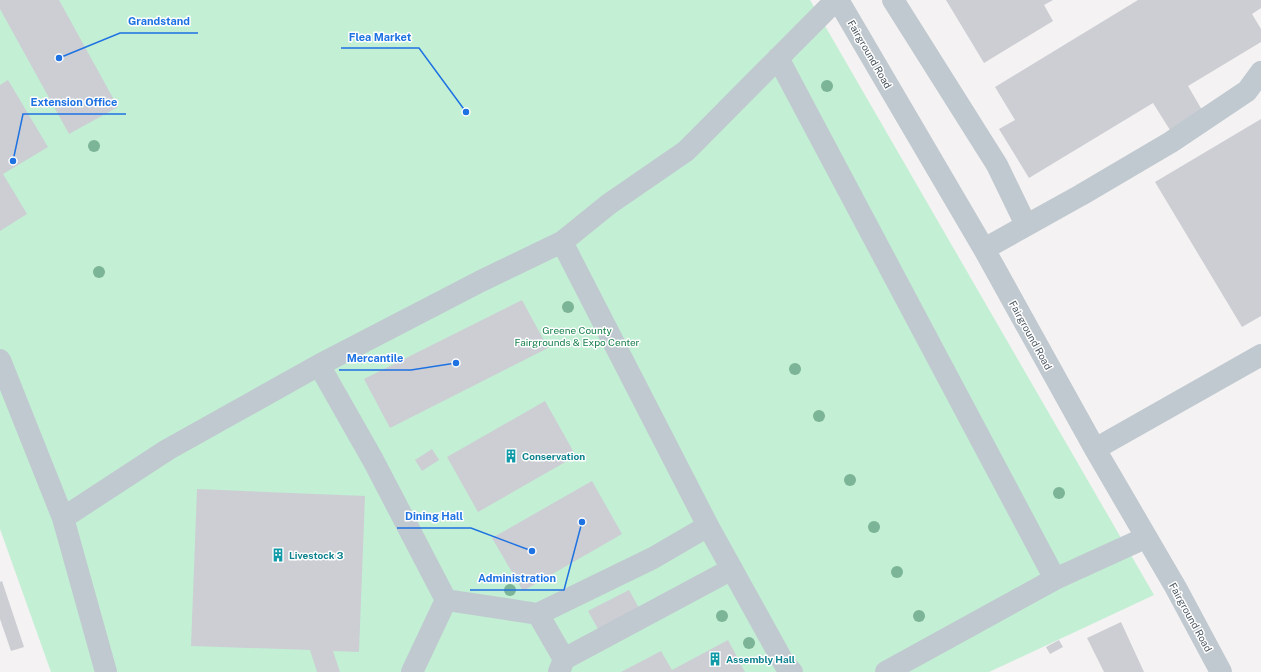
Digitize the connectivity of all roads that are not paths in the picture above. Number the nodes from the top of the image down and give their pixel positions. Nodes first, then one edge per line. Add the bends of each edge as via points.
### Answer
1 (837, 0) edge
2 (893, 0) edge
3 (778, 58) junction
4 (1261, 72) edge
5 (1026, 225) junction
6 (562, 242) junction
7 (984, 249) junction
8 (1261, 355) edge
9 (0, 360) edge
10 (319, 365) junction
11 (1095, 450) junction
12 (63, 518) junction
13 (708, 526) junction
14 (1145, 538) junction
15 (732, 569) junction
16 (1055, 579) junction
17 (446, 600) junction
18 (538, 614) junction
19 (561, 666) edge
20 (106, 672) edge
21 (412, 672) edge
22 (792, 672) edge
23 (886, 672) edge
24 (1221, 672) edge

1 - 3 street
1 - 7 street, Fairground Road
2 - 5 street via 997,165
3 - 6 street via 686,151 609,204
3 - 16 street
4 - 5 street via 1247,91 1171,142
5 - 7 street
6 - 10 street
6 - 13 street
7 - 11 street, Fairground Road
8 - 11 street
9 - 12 street
10 - 12 street via 167,450
10 - 17 street via 373,460
11 - 14 street, Fairground Road
12 - 20 street
13 - 15 street
13 - 18 street via 653,558
14 - 16 street
14 - 24 street, Fairground Road via 1176,588
15 - 19 street
15 - 22 street via 785,665
16 - 23 street
17 - 18 street
17 - 21 street
18 - 19 street

